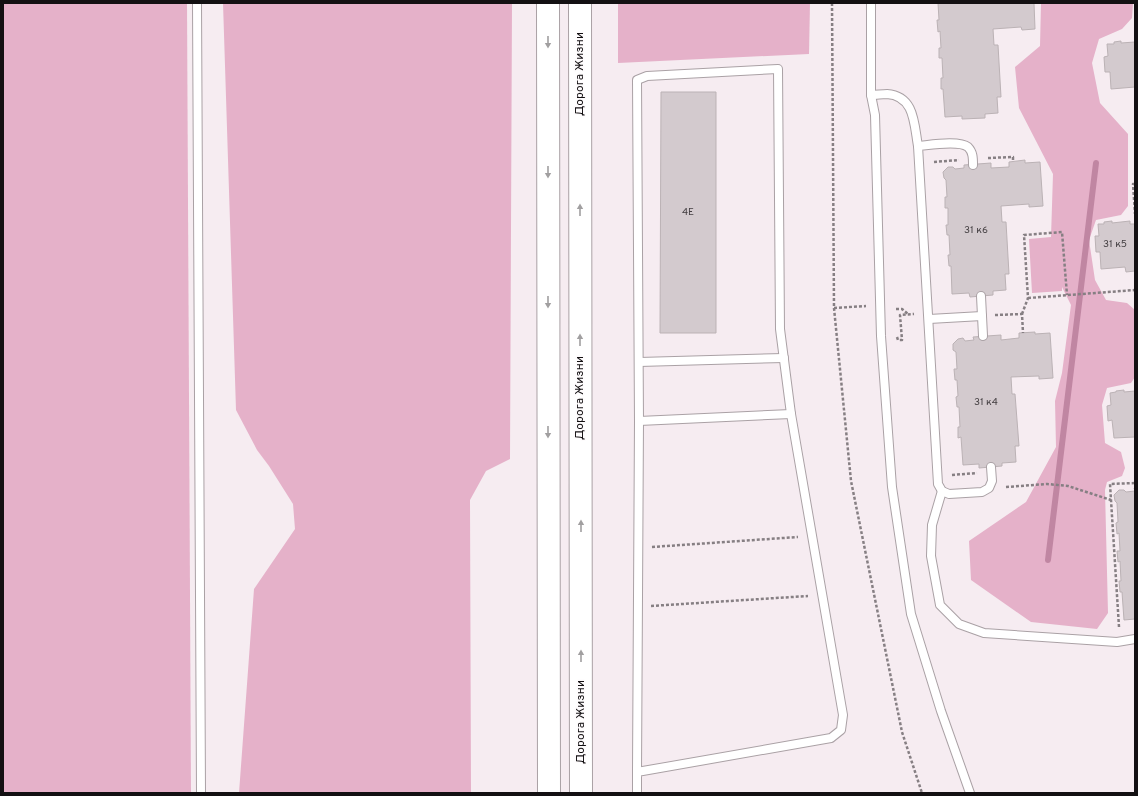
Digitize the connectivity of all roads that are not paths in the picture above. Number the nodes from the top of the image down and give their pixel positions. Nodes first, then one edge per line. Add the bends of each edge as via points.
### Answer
1 (197, 3) edge
2 (548, 3) edge
3 (580, 3) edge
4 (871, 3) edge
5 (871, 95) junction
6 (918, 146) junction
7 (973, 164) dead end
8 (981, 296) dead end
9 (928, 316) junction
10 (982, 316) junction
11 (983, 336) dead end
12 (784, 358) junction
13 (639, 362) junction
14 (791, 414) junction
15 (639, 421) junction
16 (991, 470) road end
17 (942, 491) junction
18 (1135, 639) edge
19 (636, 772) junction
20 (201, 793) edge
21 (549, 793) edge
22 (581, 793) edge
23 (637, 793) edge
24 (970, 793) edge

1 - 20 lane
2 -> 21 main road
22 -> 3 main road, Дорога Жизни
4 - 5 lane
5 - 6 lane via 887,94 900,98 910,107
5 - 24 lane via 875,115 881,336 892,487 911,614
6 - 7 lane via 959,143 968,147
6 - 9 lane
8 - 10 lane
9 - 10 lane
9 - 17 lane via 938,484
10 - 11 lane
12 - 13 lane
12 - 13 lane via 780,329 778,69 647,76 637,80
12 - 14 lane
13 - 15 lane
14 - 15 lane
14 - 19 lane via 843,715 842,730 831,738
15 - 19 lane
16 - 17 lane via 992,481 989,488 982,492 949,494
17 - 18 lane via 932,526 931,556 940,605 959,624 984,633 1117,642
19 - 23 lane

